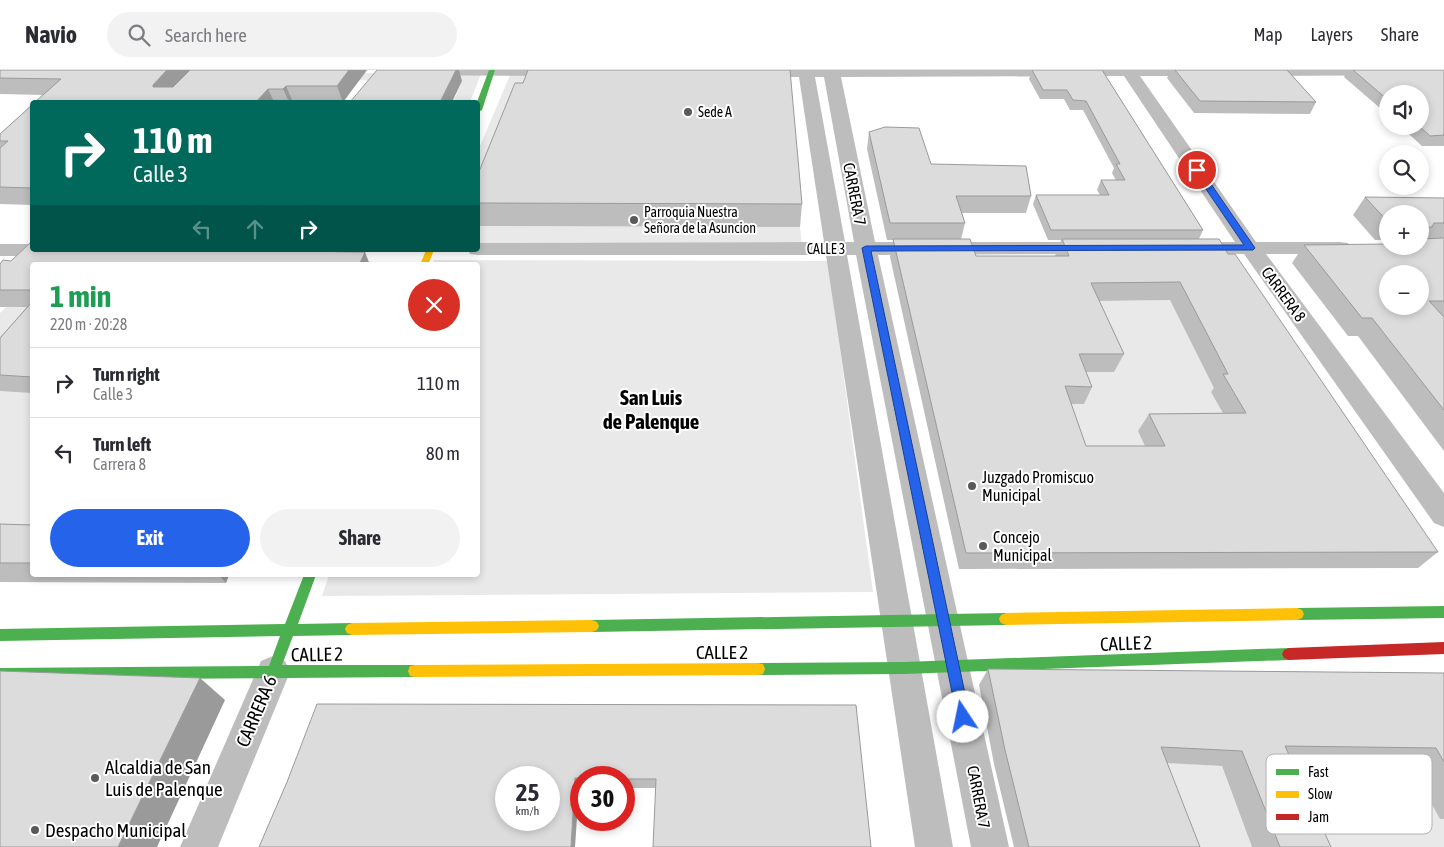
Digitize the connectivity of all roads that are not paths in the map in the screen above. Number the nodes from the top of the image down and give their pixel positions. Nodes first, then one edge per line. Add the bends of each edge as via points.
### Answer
1 (390, 70) edge
2 (492, 70) edge
3 (1288, 70) edge
4 (1427, 70) edge
5 (1436, 70) edge
6 (580, 71) edge
7 (819, 71) edge
8 (1129, 71) edge
9 (738, 72) edge
10 (1444, 84) edge
11 (480, 104) edge
12 (30, 248) edge
13 (866, 248) junction
14 (1117, 248) edge
15 (1166, 248) edge
16 (1250, 248) junction
17 (1357, 248) edge
18 (480, 249) edge
19 (836, 249) junction
20 (6, 259) edge
21 (1444, 515) edge
22 (309, 577) edge
23 (1444, 612) edge
24 (943, 620) junction
25 (896, 621) junction
26 (289, 630) junction
27 (0, 635) edge
28 (1444, 648) edge
29 (953, 667) junction
30 (904, 668) junction
31 (272, 672) junction
32 (0, 674) edge
33 (199, 847) edge
34 (934, 847) edge
35 (990, 847) edge

1 - 2 street
2 - 6 street
2 - 11 street
3 - 4 street
3 - 8 street
4 - 5 street
4 - 10 street
7 - 8 street
7 - 9 street
7 - 13 street, CARRERA 7
7 - 19 street, CARRERA 7
8 - 16 street, CARRERA 8
12 - 20 street
13 - 14 street, CALLE 3
13 - 19 street, CALLE 3
13 - 24 street, CARRERA 7
15 - 16 street
16 - 17 street
16 - 21 street, CARRERA 8
18 - 19 street, CALLE 3
19 - 25 street, CARRERA 7
22 - 26 street, CARRERA 6
23 - 24 street, CALLE 2
24 - 25 street, CALLE 2
24 - 29 street, CARRERA 7
25 - 26 street, CALLE 2
25 - 30 street, CARRERA 7
26 - 27 street, CALLE 2
26 - 31 street, CARRERA 6
28 - 29 street, CALLE 2
29 - 30 street, CALLE 2
29 - 35 street, CARRERA 7
30 - 31 street, CALLE 2
30 - 34 street, CARRERA 7
31 - 32 street, CALLE 2
31 - 33 street, CARRERA 6

